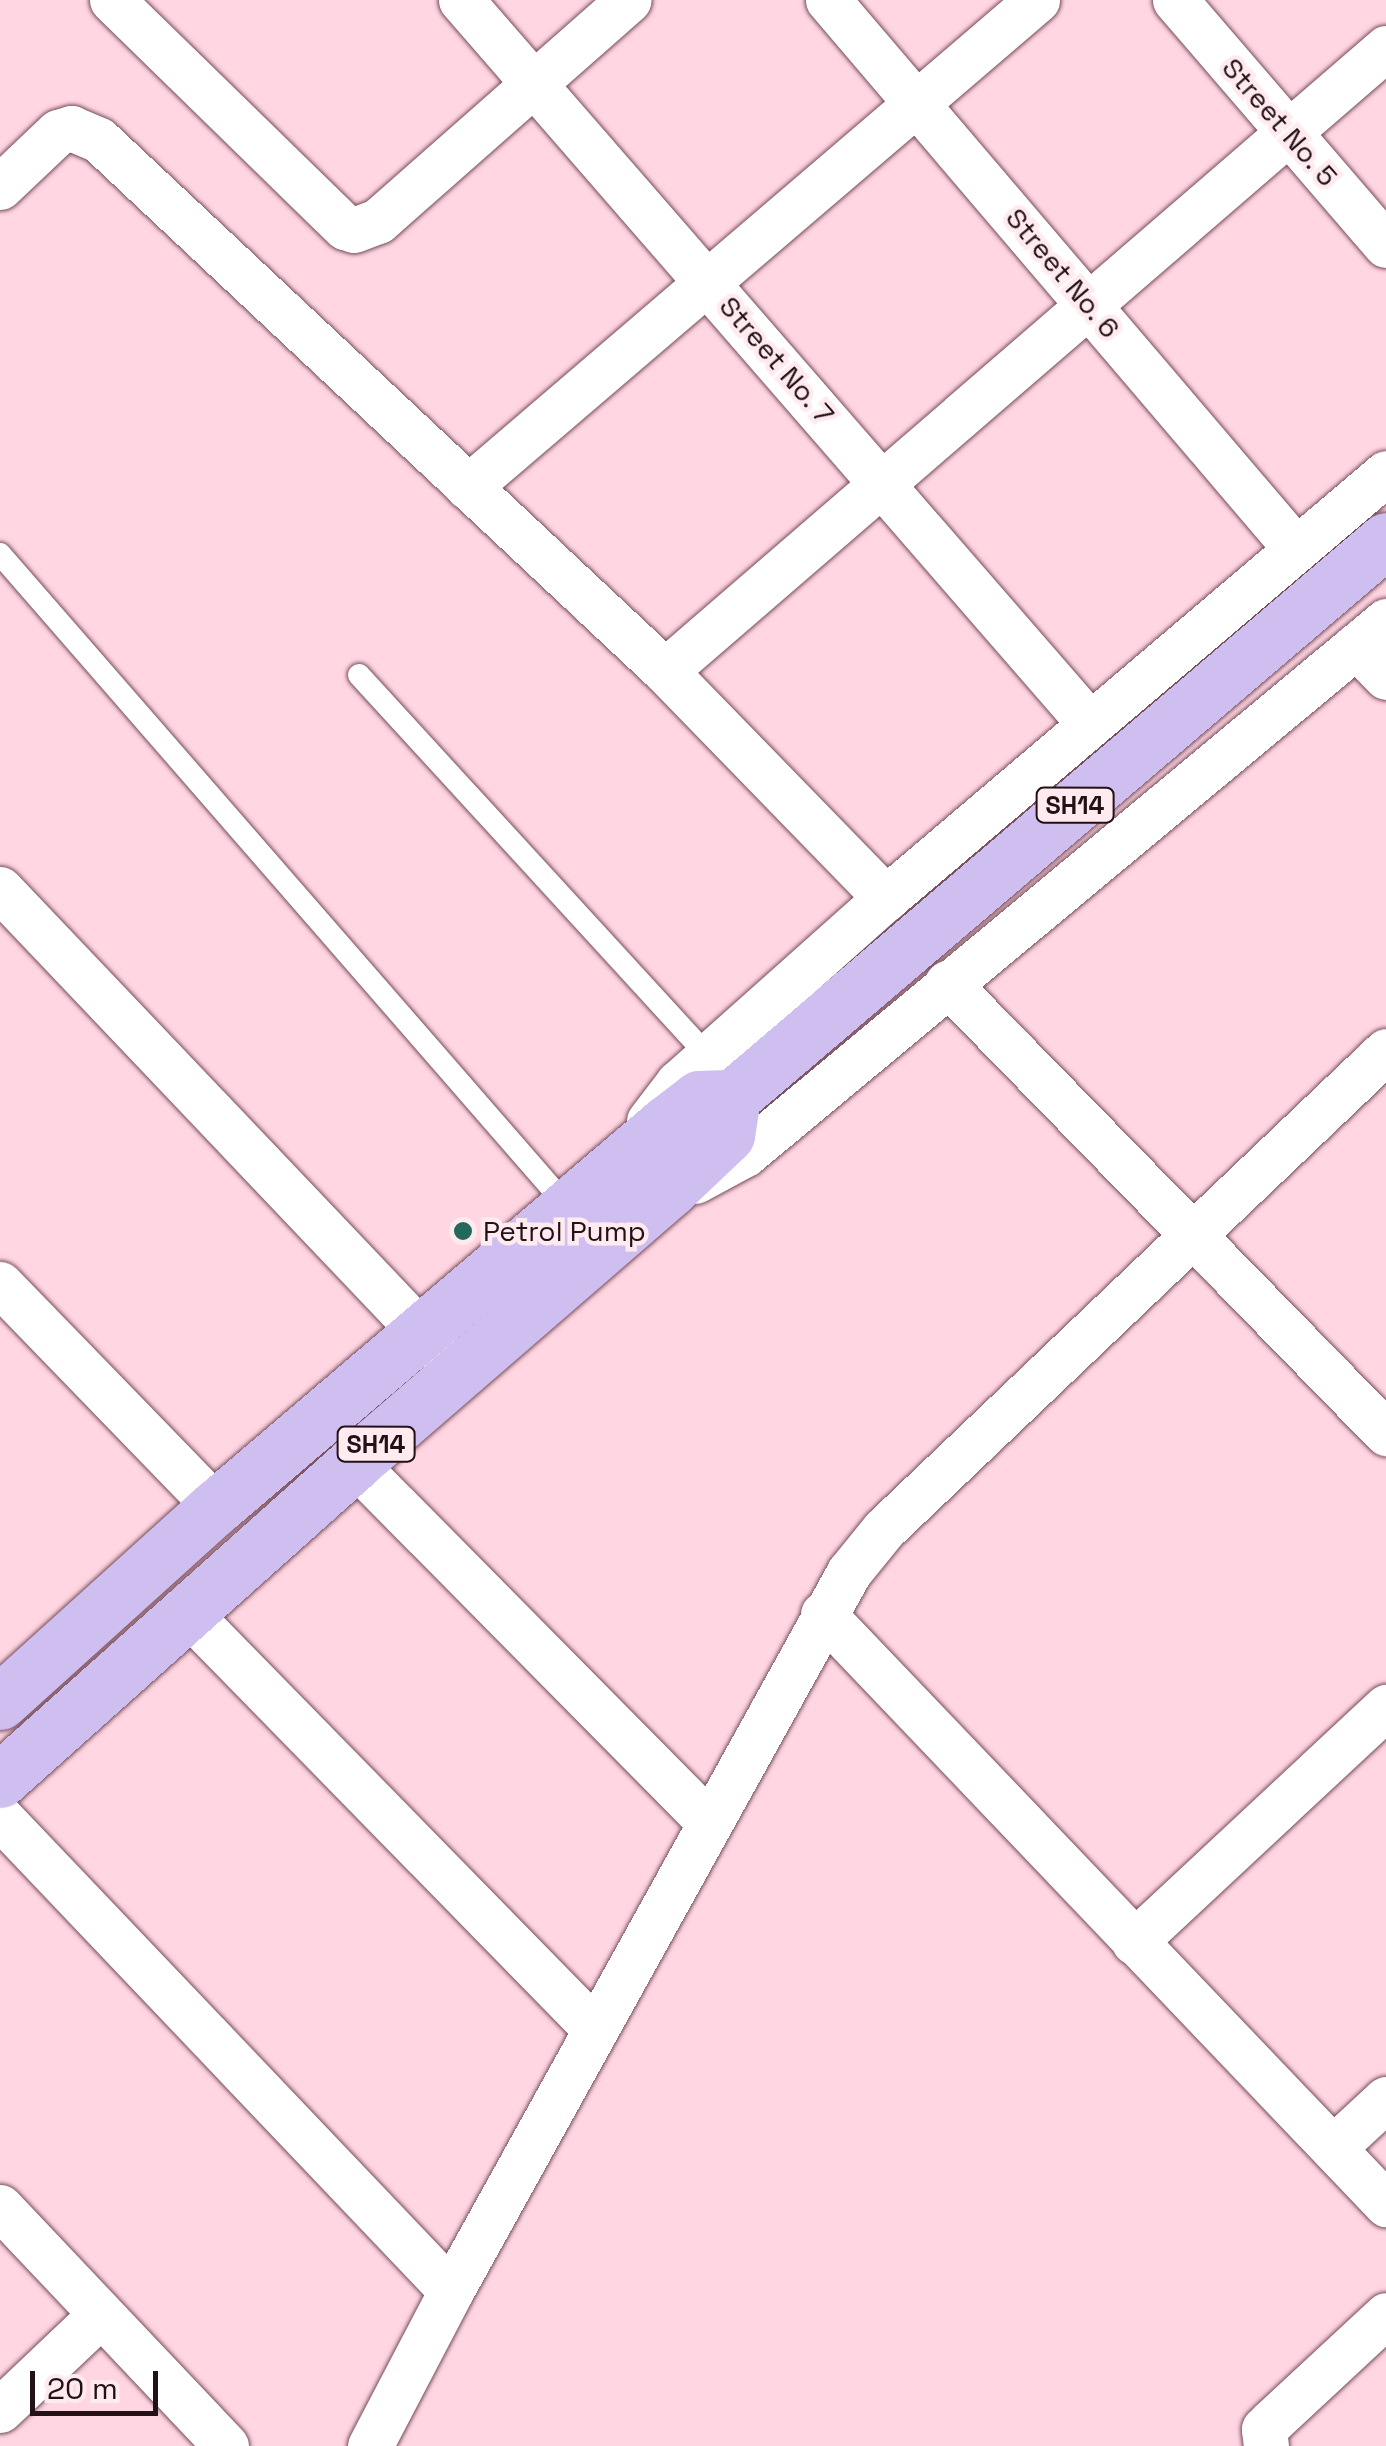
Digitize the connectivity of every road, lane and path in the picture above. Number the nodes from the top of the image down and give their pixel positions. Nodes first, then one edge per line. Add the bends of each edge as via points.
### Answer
1 (112, 0) edge
2 (461, 0) edge
3 (629, 0) edge
4 (828, 0) edge
5 (1037, 0) edge
6 (1175, 0) edge
7 (1386, 48) edge
8 (534, 86) junction
9 (918, 102) junction
10 (1288, 132) junction
11 (0, 188) edge
12 (1386, 245) edge
13 (708, 280) junction
14 (1090, 305) junction
15 (1386, 473) edge
16 (883, 483) junction
17 (468, 486) junction
18 (1386, 540) edge
19 (1296, 549) junction
20 (0, 554) edge
21 (1376, 648) edge
22 (665, 671) junction
23 (360, 675) dead end
24 (1090, 724) junction
25 (0, 889) edge
26 (886, 898) junction
27 (947, 984) junction
28 (1386, 1051) edge
29 (735, 1075) junction
30 (651, 1171) junction
31 (586, 1228) junction
32 (1192, 1235) junction
33 (0, 1284) edge
34 (420, 1330) junction
35 (458, 1372) junction
36 (1386, 1433) edge
37 (354, 1463) junction
38 (216, 1506) junction
39 (188, 1614) junction
40 (823, 1614) junction
41 (6, 1684) edge
42 (1386, 1707) edge
43 (58, 1730) junction
44 (0, 1780) edge
45 (0, 1817) edge
46 (708, 1822) junction
47 (1134, 1942) junction
48 (595, 2028) junction
49 (1386, 2099) edge
50 (1333, 2148) junction
51 (1386, 2204) edge
52 (0, 2207) edge
53 (450, 2290) junction
54 (102, 2314) junction
55 (1386, 2315) edge
56 (0, 2410) edge
57 (226, 2446) edge
58 (370, 2446) edge
59 (1266, 2446) edge

1 - 8 street via 354,230 378,221
2 - 8 street, Street No. 7
3 - 8 street
4 - 9 street, Street No. 6
5 - 9 street
6 - 10 street, Street No. 5
7 - 10 street
8 - 13 street, Street No. 7
9 - 13 street
9 - 14 street, Street No. 6
10 - 12 street, Street No. 5
10 - 14 street
11 - 17 street via 58,132 71,128 98,140
13 - 16 street, Street No. 7
13 - 17 street
14 - 16 street
14 - 19 street, Street No. 6
15 - 19 street
16 - 22 street
16 - 24 street, Street No. 7
17 - 22 street
18 - 29 main road, SH14
19 - 24 street
20 - 31 lane
21 - 27 street
22 - 26 street
23 - 29 lane
24 - 26 street
25 - 34 street
26 - 29 street
27 - 30 street via 745,1154 708,1176
27 - 32 street
28 - 32 street
29 - 30 main road, SH14 via 727,1135
30 - 31 main road, SH14
31 - 34 main road, SH14
31 - 35 main road, SH14
32 - 36 street
32 - 40 street via 884,1529
33 - 38 street
34 - 35 street
34 - 38 main road, SH14
35 - 37 main road, SH14
37 - 39 main road, SH14
37 - 46 street
38 - 41 main road, SH14
39 - 43 main road, SH14
39 - 48 street
40 - 46 street
40 - 47 street
41 - 43 street
42 - 47 street
43 - 44 main road, SH14
45 - 53 street
46 - 48 street
47 - 50 street
48 - 53 street
49 - 50 street
50 - 51 street
52 - 54 street
53 - 58 street
54 - 56 street
54 - 57 street
55 - 59 street via 1270,2422

